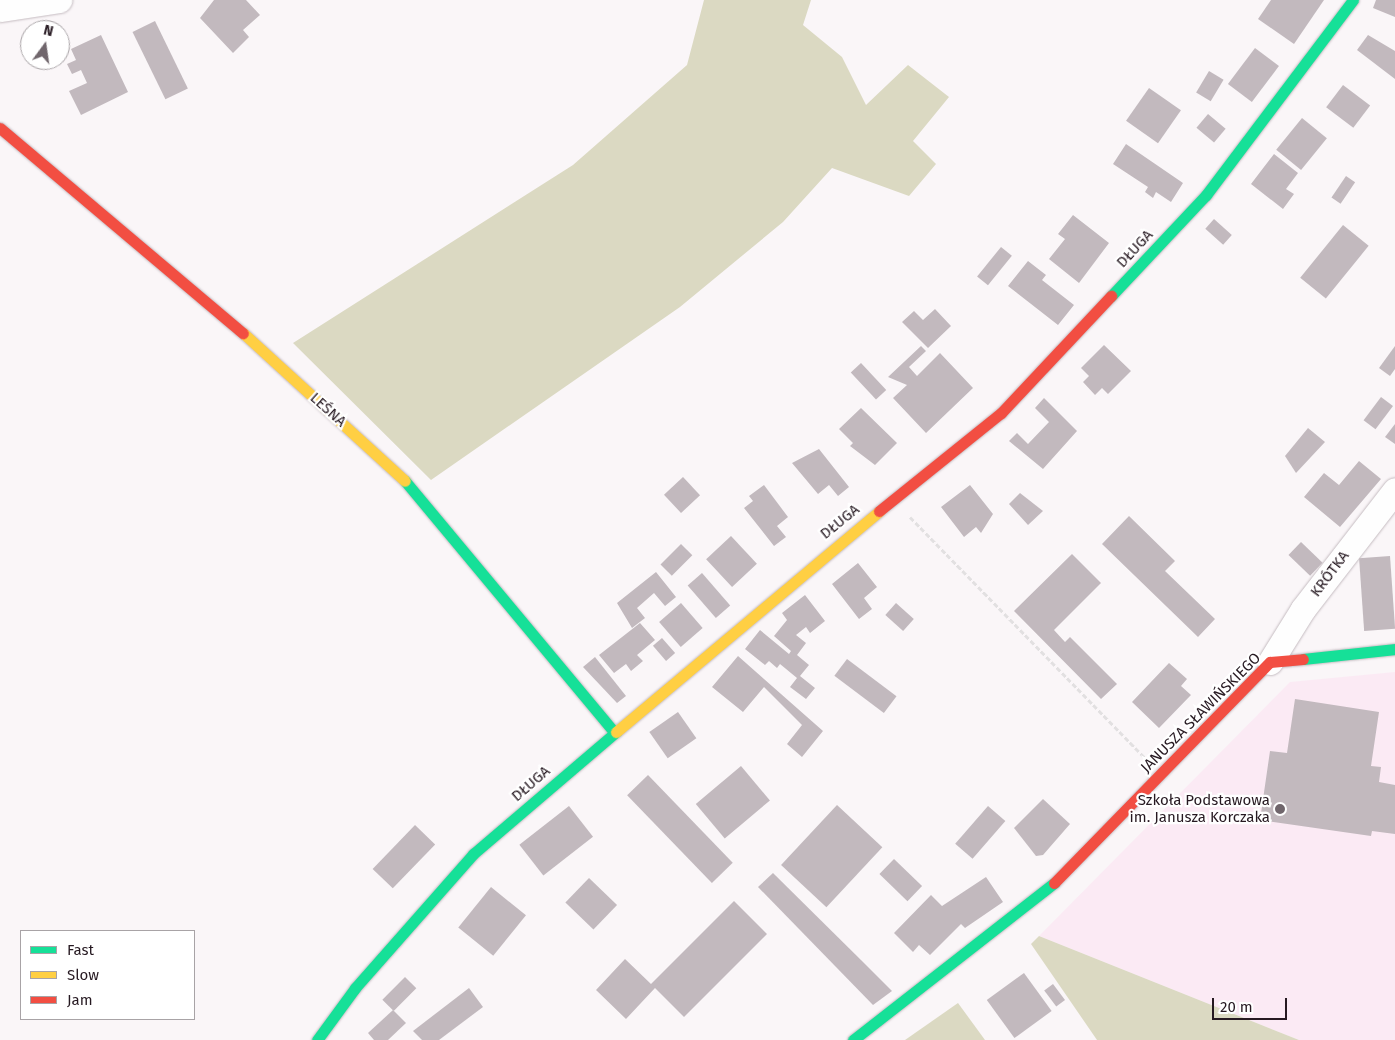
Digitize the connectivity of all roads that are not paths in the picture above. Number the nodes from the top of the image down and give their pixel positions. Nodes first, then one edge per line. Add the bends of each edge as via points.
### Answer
1 (59, 0) edge
2 (1352, 0) edge
3 (0, 9) edge
4 (0, 128) edge
5 (1395, 490) edge
6 (1395, 649) edge
7 (1270, 662) junction
8 (614, 732) junction
9 (317, 1040) edge
10 (854, 1040) edge

1 - 3 street
2 - 8 street, DŁUGA via 1206,195 1001,413 893,498
4 - 8 street, LEŚNA via 171,268 398,473
5 - 7 street, KRÓTKA via 1303,609
6 - 7 street, JANUSZA SŁAWIŃSKIEGO
7 - 10 street, JANUSZA SŁAWIŃSKIEGO via 1070,871
8 - 9 street, DŁUGA via 473,854 354,988

